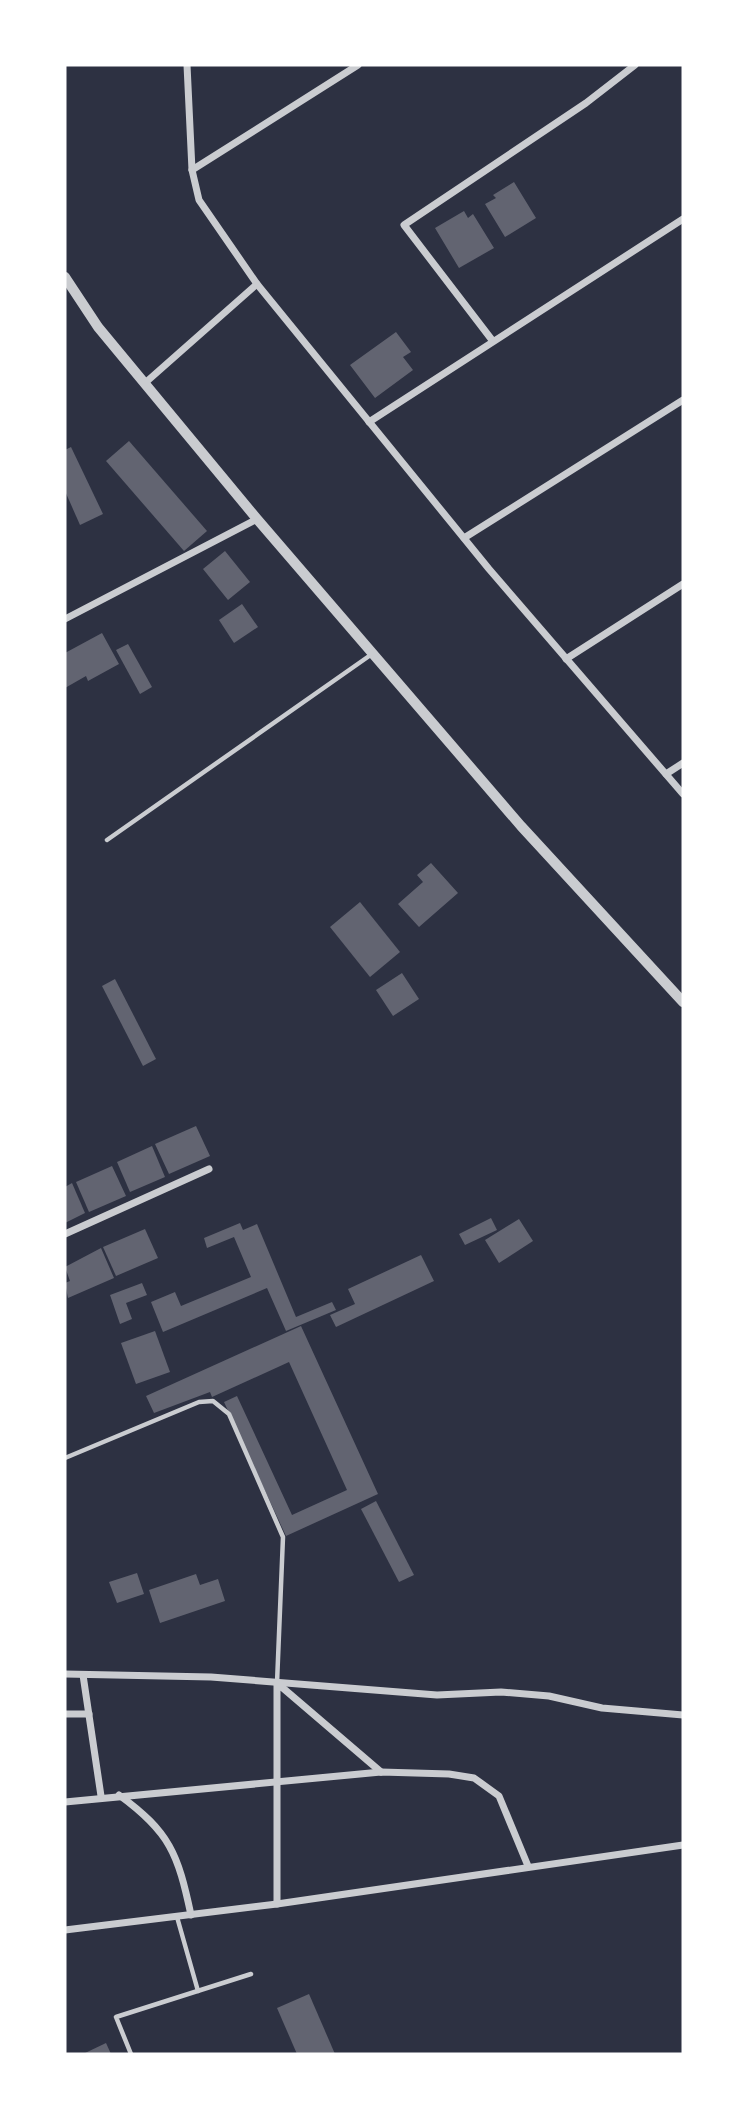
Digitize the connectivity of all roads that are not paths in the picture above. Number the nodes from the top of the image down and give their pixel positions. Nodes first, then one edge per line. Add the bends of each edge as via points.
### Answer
1 (187, 65) edge
2 (358, 65) edge
3 (635, 65) edge
4 (192, 170) junction
5 (683, 219) edge
6 (65, 277) edge
7 (257, 284) junction
8 (492, 340) junction
9 (145, 383) junction
10 (683, 400) edge
11 (369, 422) junction
12 (257, 519) junction
13 (464, 538) junction
14 (683, 584) edge
15 (65, 619) edge
16 (373, 653) junction
17 (566, 659) junction
18 (683, 763) edge
19 (666, 774) junction
20 (683, 794) edge
21 (107, 840) dead end
22 (683, 1002) edge
23 (209, 1169) dead end
24 (65, 1234) edge
25 (65, 1458) edge
26 (65, 1674) edge
27 (83, 1675) junction
28 (277, 1683) junction
29 (65, 1714) edge
30 (89, 1714) junction
31 (683, 1715) edge
32 (381, 1772) junction
33 (277, 1781) junction
34 (119, 1794) junction
35 (101, 1796) junction
36 (65, 1802) edge
37 (683, 1845) edge
38 (528, 1866) junction
39 (276, 1904) junction
40 (191, 1915) junction
41 (177, 1916) junction
42 (65, 1930) edge
43 (251, 1974) dead end
44 (198, 1991) junction
45 (131, 2054) edge

1 - 4 street
2 - 4 street
3 - 8 street via 404,225
4 - 7 street via 198,200
5 - 8 street
6 - 9 street via 98,327
7 - 9 street
7 - 11 street
8 - 11 street
9 - 12 street
10 - 13 street
11 - 13 street
12 - 15 street
12 - 16 street
13 - 17 street
14 - 17 street
16 - 21 lane
16 - 22 street via 606,921
17 - 19 street
18 - 19 street
19 - 20 street
23 - 24 street
25 - 28 lane via 198,1402 213,1401 229,1415 283,1537
26 - 27 street
27 - 28 street
27 - 30 street
28 - 31 street via 437,1695 501,1692
28 - 32 street
28 - 33 street
29 - 30 street
30 - 35 street
32 - 33 street
32 - 38 street via 474,1778 499,1796
33 - 34 street
33 - 39 street
34 - 35 street
34 - 40 street via 150,1817 169,1843
35 - 36 street
37 - 38 street
38 - 39 street
39 - 40 street
40 - 41 street
41 - 42 street
41 - 44 lane
43 - 44 lane
44 - 45 lane via 116,2017

